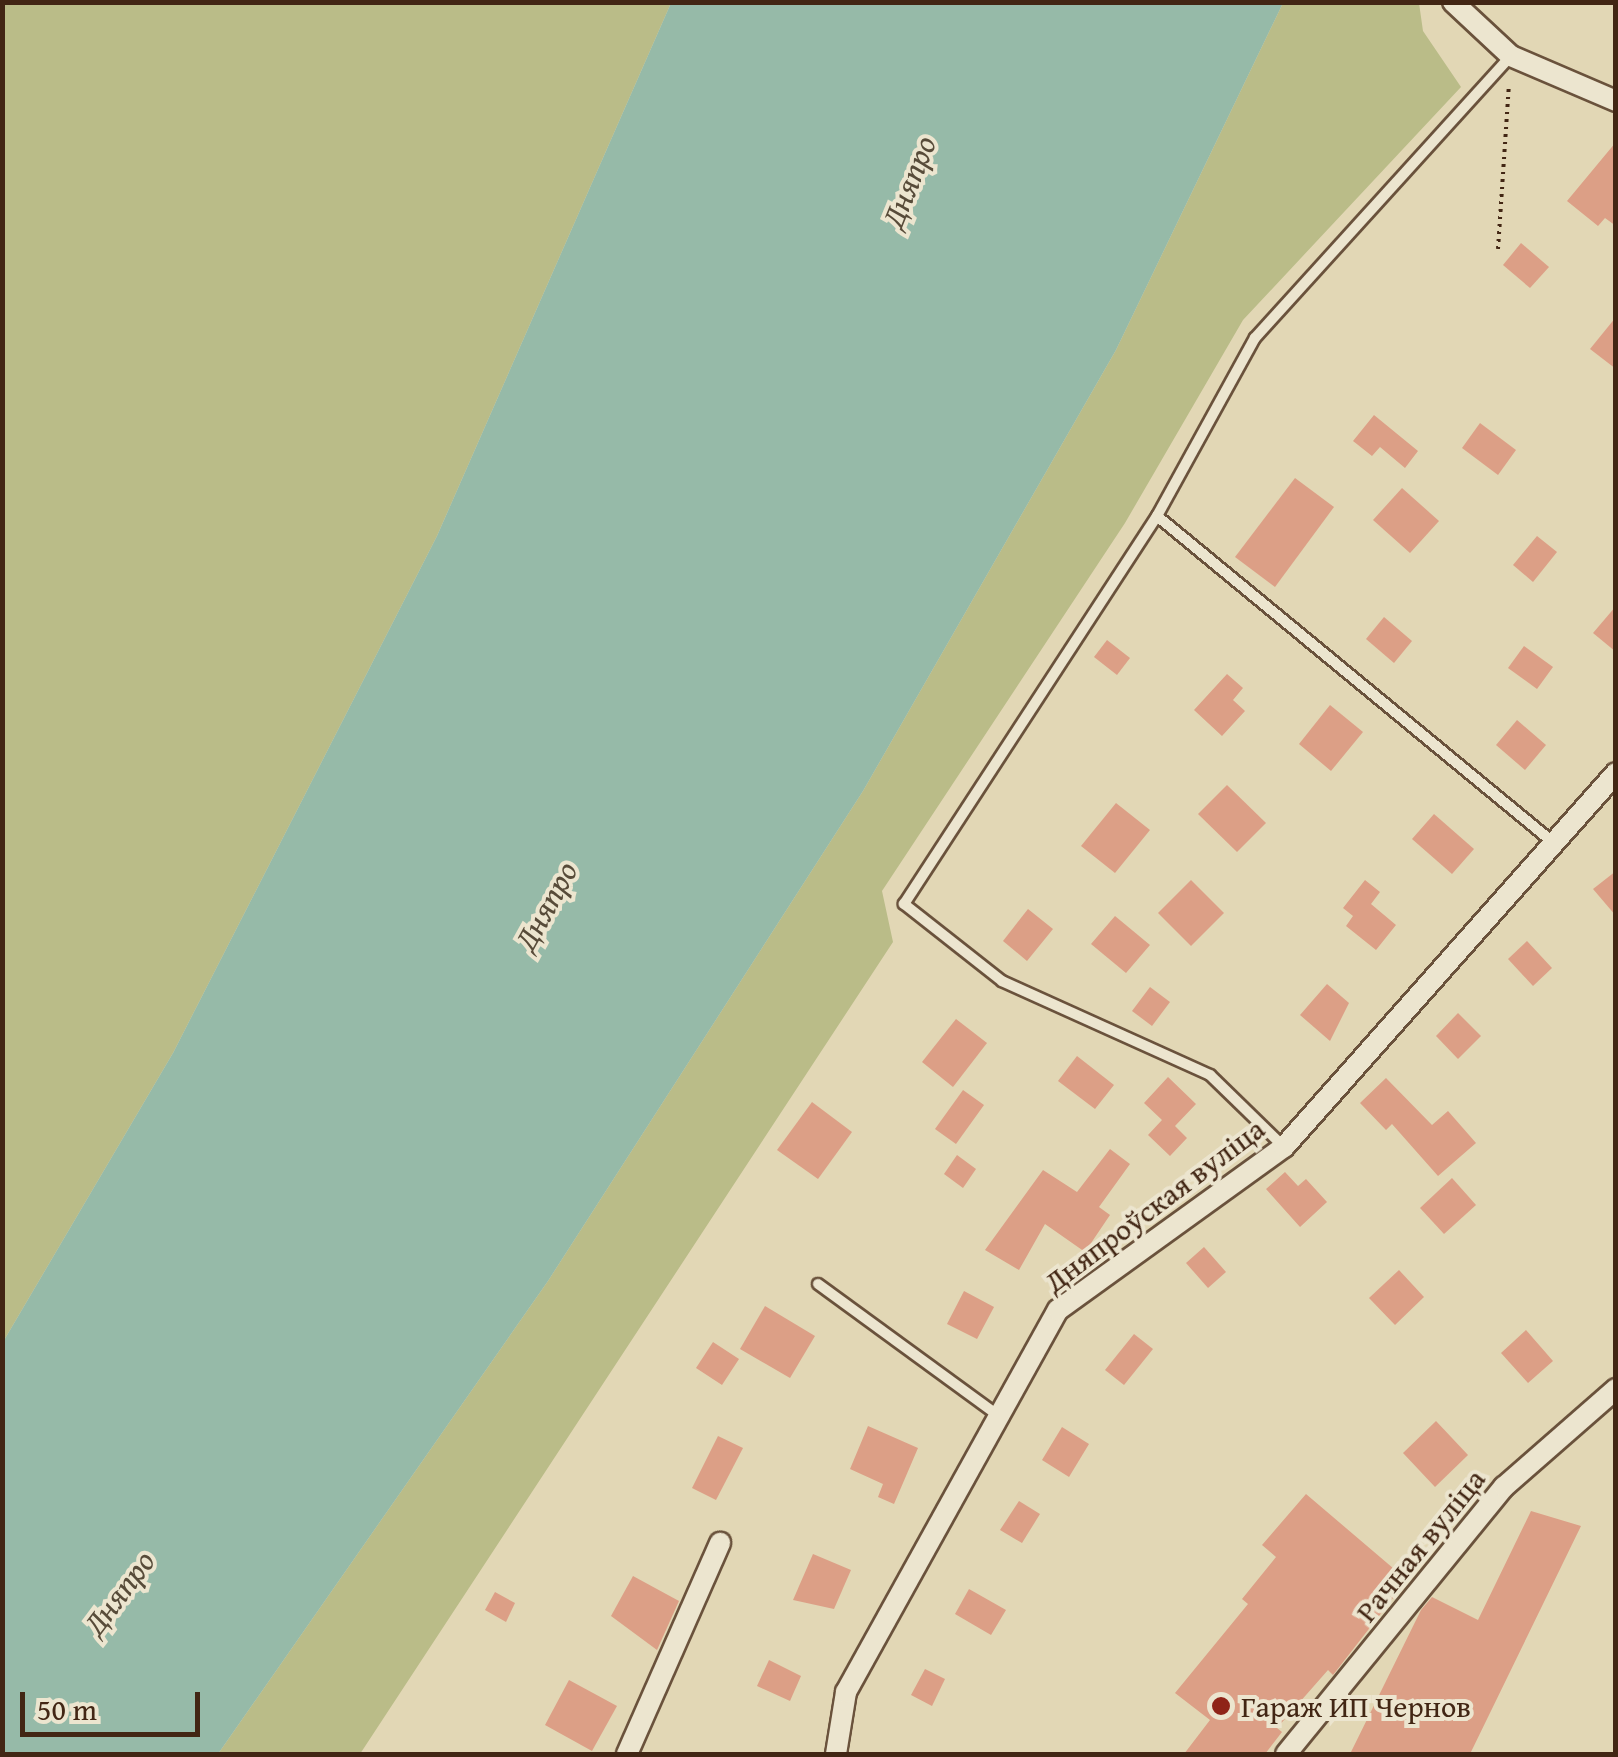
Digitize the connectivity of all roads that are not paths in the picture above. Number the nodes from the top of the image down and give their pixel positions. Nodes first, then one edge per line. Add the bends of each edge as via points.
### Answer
1 (1453, 2) edge
2 (1511, 56) junction
3 (1616, 101) edge
4 (1157, 516) junction
5 (1616, 772) edge
6 (1555, 844) junction
7 (1284, 1147) junction
8 (818, 1284) dead end
9 (1616, 1389) edge
10 (999, 1416) junction
11 (720, 1543) dead end
12 (627, 1754) edge
13 (836, 1754) edge
14 (1286, 1754) edge

1 - 2 street
2 - 3 street
2 - 4 lane via 1255,338
4 - 6 lane
4 - 7 lane via 904,904 1002,982 1210,1075
5 - 6 street, Дняпроўская вуліца
6 - 7 street, Дняпроўская вуліца
7 - 10 street, Дняпроўская вуліца via 1058,1310
8 - 10 lane
9 - 14 street, Рачная вуліца via 1504,1487
10 - 13 street, Дняпроўская вуліца via 846,1692
11 - 12 street

